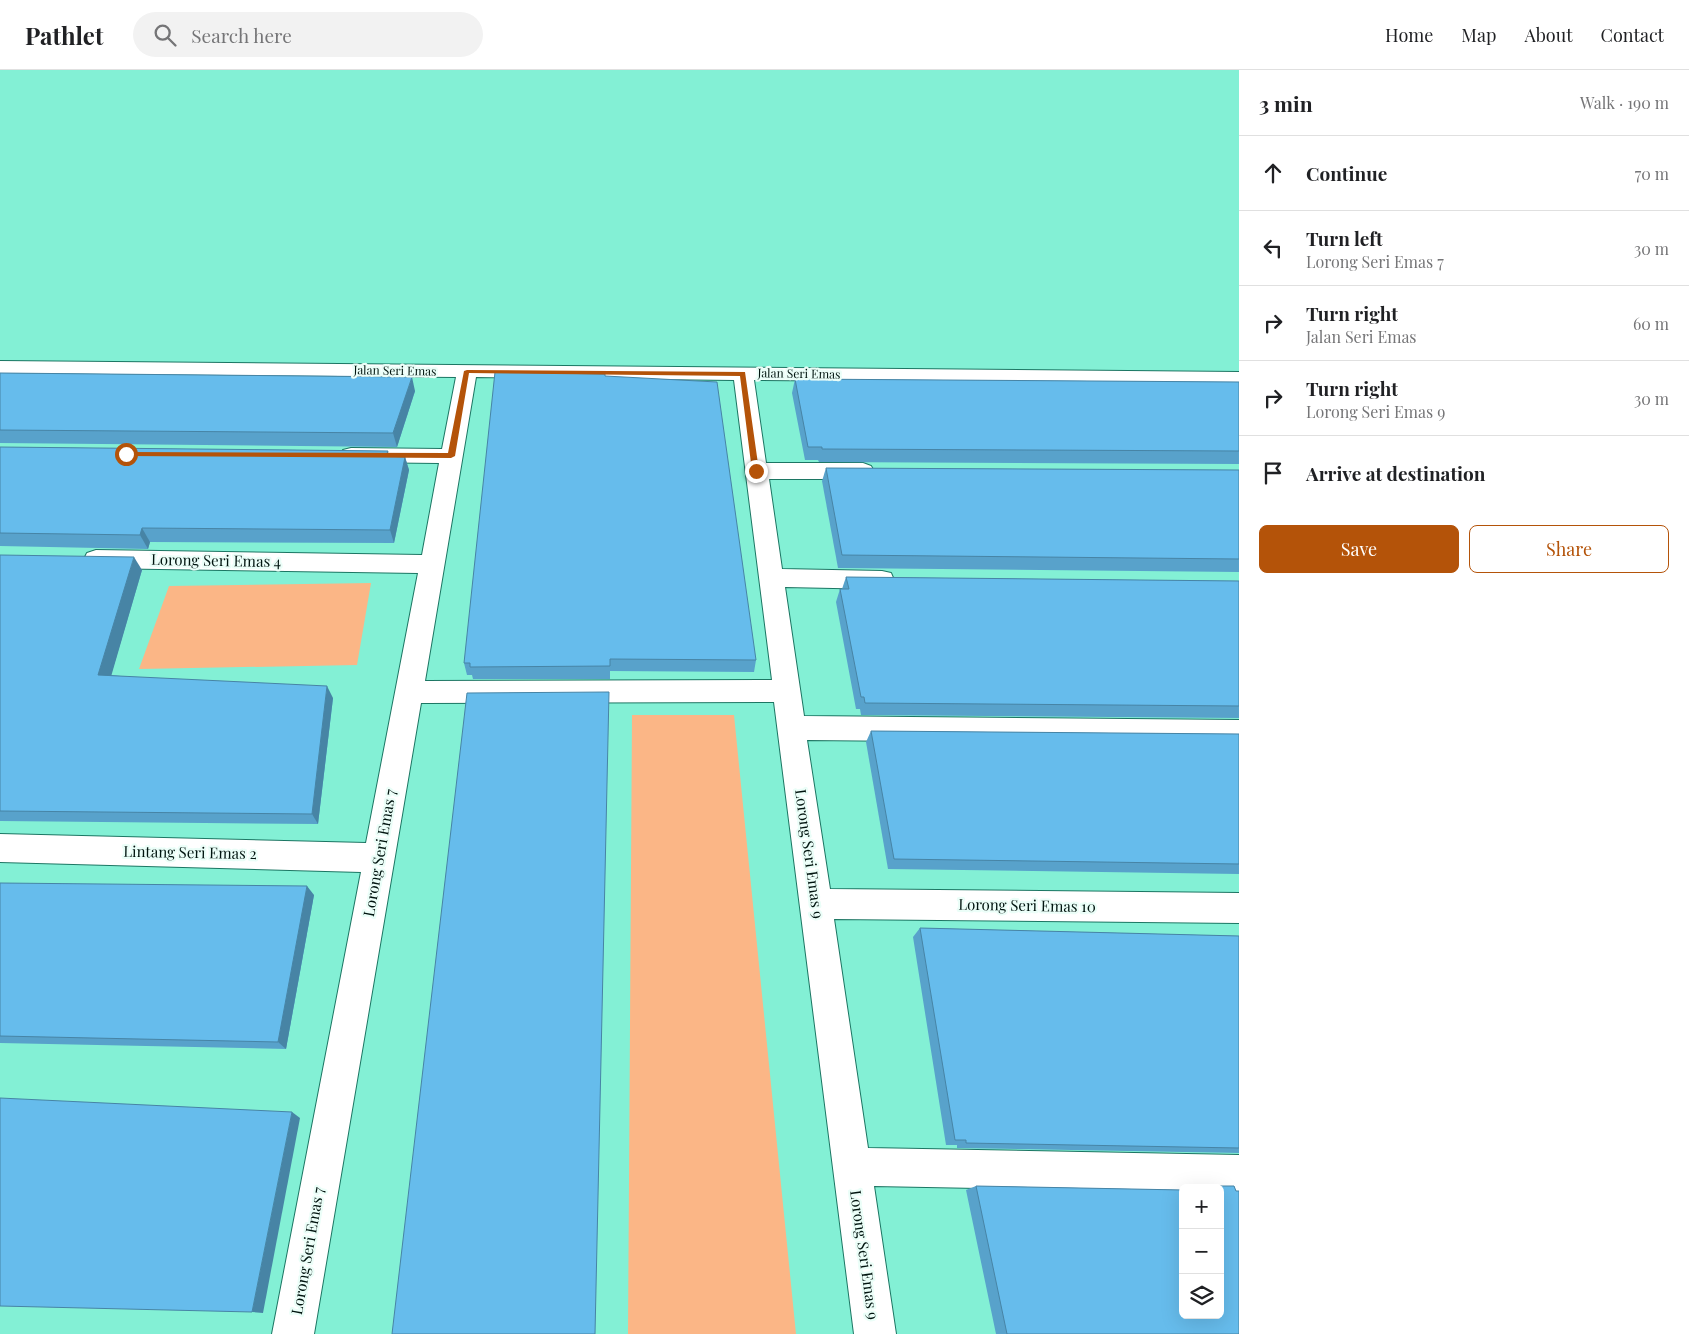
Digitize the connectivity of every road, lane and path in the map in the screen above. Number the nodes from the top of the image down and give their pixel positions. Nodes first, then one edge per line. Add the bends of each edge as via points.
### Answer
1 (0, 367) edge
2 (467, 371) junction
3 (743, 374) junction
4 (1239, 378) edge
5 (333, 455) edge
6 (451, 456) junction
7 (756, 471) junction
8 (884, 472) edge
9 (78, 558) edge
10 (432, 564) junction
11 (771, 578) junction
12 (900, 580) edge
13 (786, 691) junction
14 (409, 692) junction
15 (792, 728) junction
16 (1239, 732) edge
17 (0, 848) edge
18 (380, 858) junction
19 (816, 904) junction
20 (1239, 908) edge
21 (852, 1167) junction
22 (1239, 1174) edge
23 (293, 1334) edge
24 (875, 1334) edge

1 - 2 street, Jalan Seri Emas
2 - 3 street, Jalan Seri Emas
2 - 6 street, Lorong Seri Emas 7
3 - 4 street, Jalan Seri Emas
3 - 7 street, Lorong Seri Emas 9
5 - 6 street
6 - 10 street, Lorong Seri Emas 7
7 - 8 street
7 - 11 street, Lorong Seri Emas 9
9 - 10 street, Lorong Seri Emas 4
10 - 14 street, Lorong Seri Emas 7
11 - 12 street
11 - 13 street, Lorong Seri Emas 9
13 - 14 street
13 - 15 street, Lorong Seri Emas 9
14 - 18 street, Lorong Seri Emas 7
15 - 16 street
15 - 19 street, Lorong Seri Emas 9
17 - 18 street, Lintang Seri Emas 2
18 - 23 street, Lorong Seri Emas 7
19 - 20 street, Lorong Seri Emas 10
19 - 21 street, Lorong Seri Emas 9
21 - 22 street
21 - 24 street, Lorong Seri Emas 9

